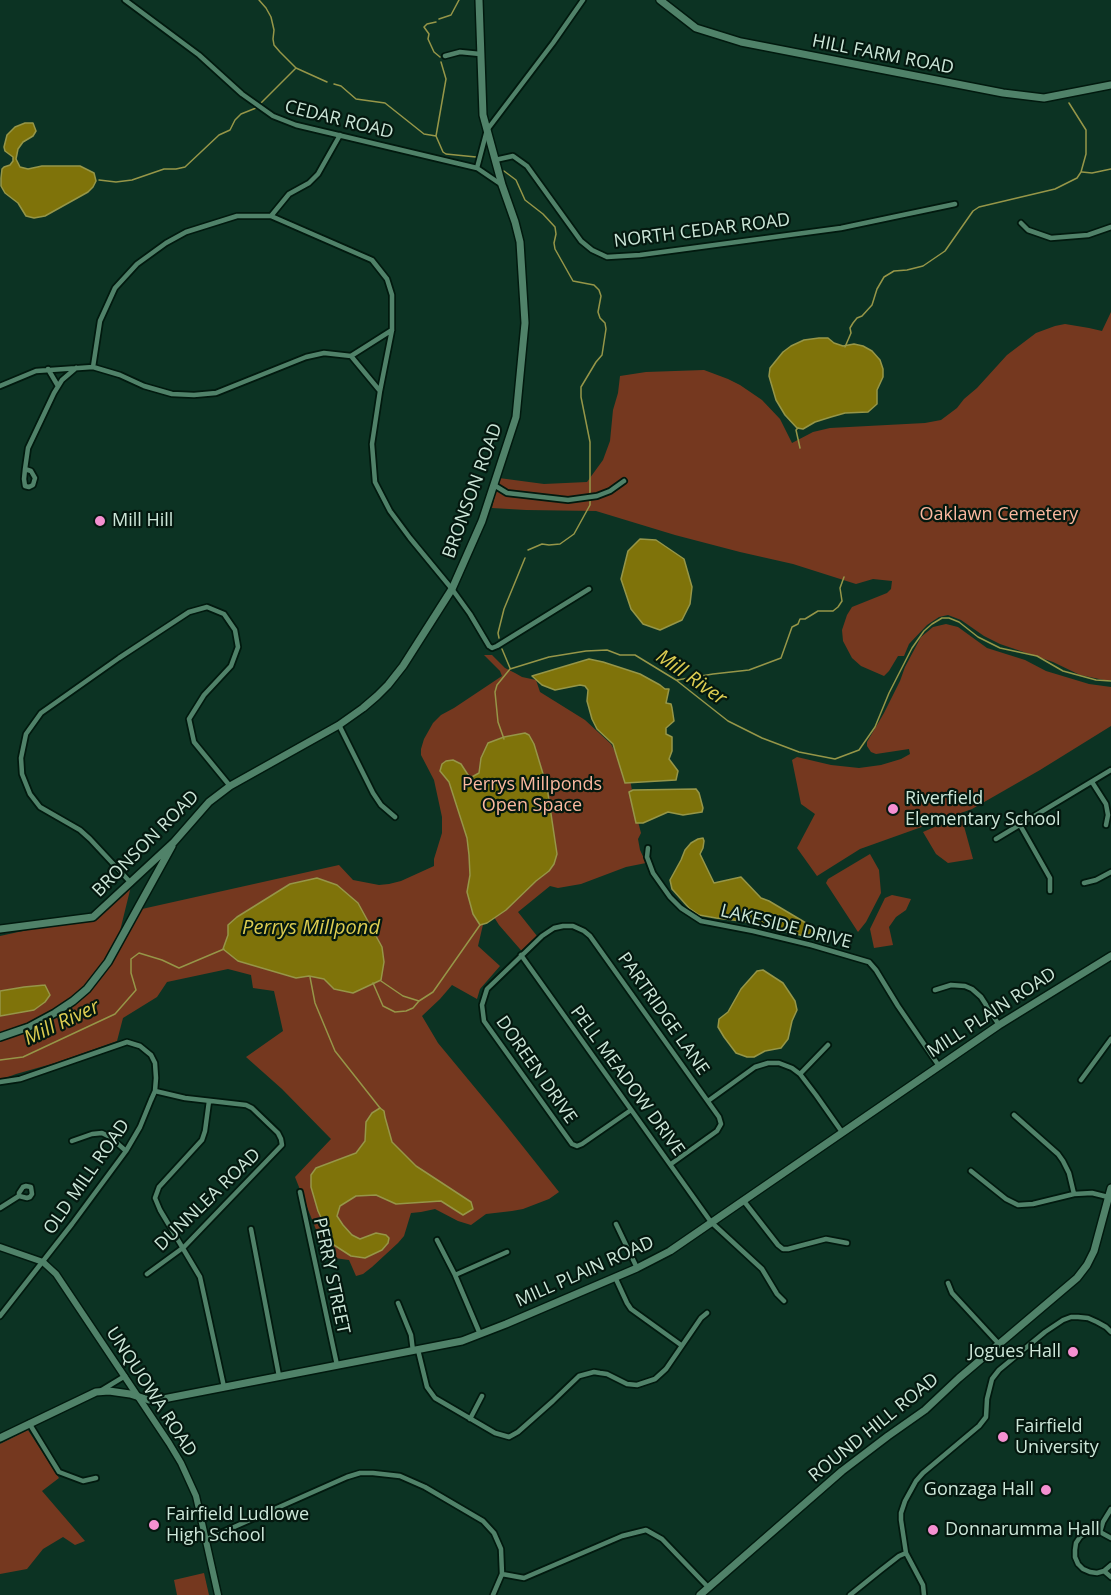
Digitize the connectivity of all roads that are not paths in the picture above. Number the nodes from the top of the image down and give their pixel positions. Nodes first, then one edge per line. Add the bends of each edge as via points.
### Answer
1 (125, 0) edge
2 (479, 0) edge
3 (583, 0) edge
4 (660, 0) edge
5 (480, 54) junction
6 (445, 56) dead end
7 (1111, 85) edge
8 (487, 130) junction
9 (340, 135) junction
10 (495, 160) junction
11 (477, 168) junction
12 (502, 185) junction
13 (955, 204) dead end
14 (271, 216) junction
15 (1021, 223) dead end
16 (1111, 227) edge
17 (392, 330) junction
18 (351, 356) junction
19 (93, 367) junction
20 (76, 368) junction
21 (48, 369) junction
22 (0, 386) edge
23 (58, 386) junction
24 (380, 391) junction
25 (25, 469) dead end
26 (624, 481) dead end
27 (493, 489) junction
28 (452, 589) junction
29 (590, 589) dead end
30 (339, 725) junction
31 (1111, 770) edge
32 (1092, 782) junction
33 (230, 786) junction
34 (395, 817) dead end
35 (1020, 825) junction
36 (1106, 825) dead end
37 (996, 839) dead end
38 (174, 842) junction
39 (648, 848) dead end
40 (1111, 872) edge
41 (131, 883) junction
42 (1084, 883) dead end
43 (1050, 891) dead end
44 (0, 929) edge
45 (521, 955) junction
46 (1111, 956) edge
47 (935, 990) dead end
48 (999, 1025) junction
49 (0, 1037) edge
50 (1111, 1040) edge
51 (828, 1045) dead end
52 (939, 1066) junction
53 (800, 1074) junction
54 (1081, 1080) dead end
55 (0, 1082) edge
56 (154, 1091) junction
57 (209, 1101) junction
58 (708, 1101) junction
59 (631, 1110) junction
60 (1014, 1115) dead end
61 (842, 1132) junction
62 (72, 1141) dead end
63 (126, 1151) junction
64 (670, 1164) junction
65 (971, 1171) dead end
66 (1111, 1188) edge
67 (300, 1192) dead end
68 (1074, 1194) junction
69 (19, 1196) dead end
70 (1108, 1197) junction
71 (743, 1200) junction
72 (0, 1208) edge
73 (1102, 1221) junction
74 (711, 1222) junction
75 (1111, 1223) edge
76 (616, 1224) dead end
77 (251, 1229) dead end
78 (437, 1240) dead end
79 (847, 1243) dead end
80 (0, 1247) edge
81 (184, 1247) junction
82 (507, 1252) dead end
83 (42, 1262) junction
84 (637, 1268) junction
85 (147, 1275) dead end
86 (455, 1275) junction
87 (615, 1277) junction
88 (948, 1283) dead end
89 (784, 1301) dead end
90 (398, 1302) dead end
91 (707, 1313) dead end
92 (0, 1316) edge
93 (1111, 1332) edge
94 (480, 1335) junction
95 (999, 1344) junction
96 (681, 1345) junction
97 (416, 1350) junction
98 (337, 1365) junction
99 (124, 1376) junction
100 (279, 1376) junction
101 (224, 1387) junction
102 (100, 1391) junction
103 (482, 1396) dead end
104 (139, 1397) junction
105 (470, 1419) junction
106 (29, 1424) junction
107 (0, 1438) edge
108 (96, 1478) dead end
109 (1111, 1509) edge
110 (1100, 1532) junction
111 (1111, 1538) edge
112 (207, 1539) junction
113 (906, 1553) junction
114 (1111, 1565) edge
115 (1104, 1570) junction
116 (502, 1574) junction
117 (1111, 1577) edge
118 (708, 1587) junction
119 (218, 1595) edge
120 (494, 1595) edge
121 (700, 1595) edge
122 (850, 1595) edge
123 (924, 1595) edge

1 - 9 street, CEDAR ROAD via 199,55 267,113 296,125
2 - 5 main road, BRONSON ROAD
3 - 8 street
4 - 7 main road, HILL FARM ROAD via 696,28 741,42 992,91 1044,98
5 - 6 street via 460,52
5 - 8 main road, BRONSON ROAD
8 - 10 main road, BRONSON ROAD
8 - 11 street
9 - 11 street, CEDAR ROAD
9 - 14 street via 318,174 290,194
10 - 12 main road, BRONSON ROAD
10 - 13 street, NORTH CEDAR ROAD via 513,156 527,166 581,241 607,257 841,228
11 - 12 street, CEDAR ROAD
12 - 27 main road, BRONSON ROAD via 520,242 525,323 516,417
14 - 17 street via 372,260 387,279 392,295
14 - 19 street via 237,216 186,232 137,264 115,288 100,321
15 - 16 street via 1028,230 1051,238 1088,235
17 - 18 street
17 - 24 street
18 - 19 street via 306,357 216,393 194,395 163,392
18 - 24 street
19 - 20 street
20 - 21 street
20 - 23 street
21 - 22 street
21 - 23 street
23 - 25 street via 28,448
24 - 28 street via 372,444 375,482 390,511
26 - 27 street via 610,491 586,499
27 - 28 main road, BRONSON ROAD
28 - 29 street via 492,648
28 - 30 main road, BRONSON ROAD via 388,685
30 - 33 main road, BRONSON ROAD
30 - 34 street via 373,793
31 - 32 street
32 - 35 street
32 - 36 street via 1106,804
33 - 38 main road, BRONSON ROAD via 208,802
33 - 41 street via 194,742 189,719 204,695 231,666 238,647 235,630 224,614 207,607 189,612 41,713 26,734 21,758 30,794 40,807 80,830
35 - 37 street
35 - 43 street via 1050,878
38 - 41 main road, BRONSON ROAD
38 - 49 main road via 108,962 87,989 55,1013
39 - 52 street, LAKESIDE DRIVE via 653,873 670,897 701,921 868,962
40 - 42 street
41 - 44 main road, BRONSON ROAD via 93,917
45 - 58 street, PARTRIDGE LANE via 554,928 573,927 587,933
45 - 59 street, PELL MEADOW DRIVE
45 - 59 street, DOREEN DRIVE via 484,995 482,1014 487,1028 572,1144 582,1144
46 - 48 main road, MILL PLAIN ROAD
47 - 48 street via 951,984 972,989
48 - 52 main road, MILL PLAIN ROAD
50 - 54 street
51 - 53 street
52 - 61 main road, MILL PLAIN ROAD
53 - 58 street via 785,1065 764,1064
53 - 61 street
55 - 56 street, OLD MILL ROAD via 20,1079 129,1042 153,1058
56 - 57 street, DUNNLEA ROAD
56 - 63 street, OLD MILL ROAD
57 - 81 street via 202,1140 155,1196
57 - 81 street, DUNNLEA ROAD via 249,1106 278,1133 282,1145
58 - 64 street, PARTRIDGE LANE via 719,1117 720,1127
59 - 64 street, PELL MEADOW DRIVE
60 - 68 street via 1058,1154 1069,1173
61 - 71 main road, MILL PLAIN ROAD
62 - 63 street via 102,1133
63 - 83 street, OLD MILL ROAD
64 - 74 street, PELL MEADOW DRIVE
65 - 68 street via 1018,1205
66 - 70 main road, ROUND HILL ROAD
67 - 98 street, PERRY STREET
68 - 70 street
69 - 72 street
70 - 73 main road, ROUND HILL ROAD
71 - 74 main road, MILL PLAIN ROAD
71 - 79 street via 783,1249 826,1239
73 - 75 street
73 - 95 main road, ROUND HILL ROAD via 1094,1251 1082,1272
74 - 84 main road, MILL PLAIN ROAD via 662,1256
74 - 89 street, PELL MEADOW DRIVE via 762,1269
76 - 84 street
77 - 100 street
78 - 86 street
80 - 83 street, UNQUOWA ROAD
81 - 85 street, DUNNLEA ROAD
81 - 101 street via 201,1280
82 - 86 street
83 - 92 street, OLD MILL ROAD
83 - 99 street, UNQUOWA ROAD via 56,1274
84 - 87 main road, MILL PLAIN ROAD
86 - 94 street
87 - 94 main road, MILL PLAIN ROAD
87 - 96 street via 631,1309
88 - 95 street via 952,1293
90 - 97 street
91 - 96 street
93 - 113 street via 1088,1318 1071,1317 1045,1332 999,1370 992,1379 986,1417 916,1481 905,1500 901,1513
94 - 97 main road, MILL PLAIN ROAD
95 - 118 main road, ROUND HILL ROAD via 925,1410 842,1471
96 - 105 street via 662,1374 643,1384 632,1385 594,1372 579,1376 511,1436
97 - 98 main road, MILL PLAIN ROAD
97 - 105 street via 430,1393
98 - 100 main road, MILL PLAIN ROAD
99 - 102 street, MILL PLAIN ROAD
99 - 104 street, UNQUOWA ROAD
100 - 101 main road, MILL PLAIN ROAD
101 - 104 main road, MILL PLAIN ROAD via 158,1400
102 - 104 main road, MILL PLAIN ROAD
102 - 106 main road, MILL PLAIN ROAD
103 - 105 street
104 - 112 street, UNQUOWA ROAD via 181,1463 196,1496
106 - 107 main road, MILL PLAIN ROAD
106 - 108 street via 59,1472 83,1481
109 - 110 street
110 - 111 street
110 - 115 street via 1080,1537 1075,1557 1090,1572
112 - 116 street via 347,1477 387,1473 425,1487 483,1521 494,1533 501,1550
112 - 119 street, UNQUOWA ROAD
113 - 122 street
113 - 123 street via 923,1584
114 - 115 street
115 - 117 street
116 - 118 street via 524,1578 622,1536 646,1530 662,1539
116 - 120 street
118 - 121 main road, ROUND HILL ROAD

